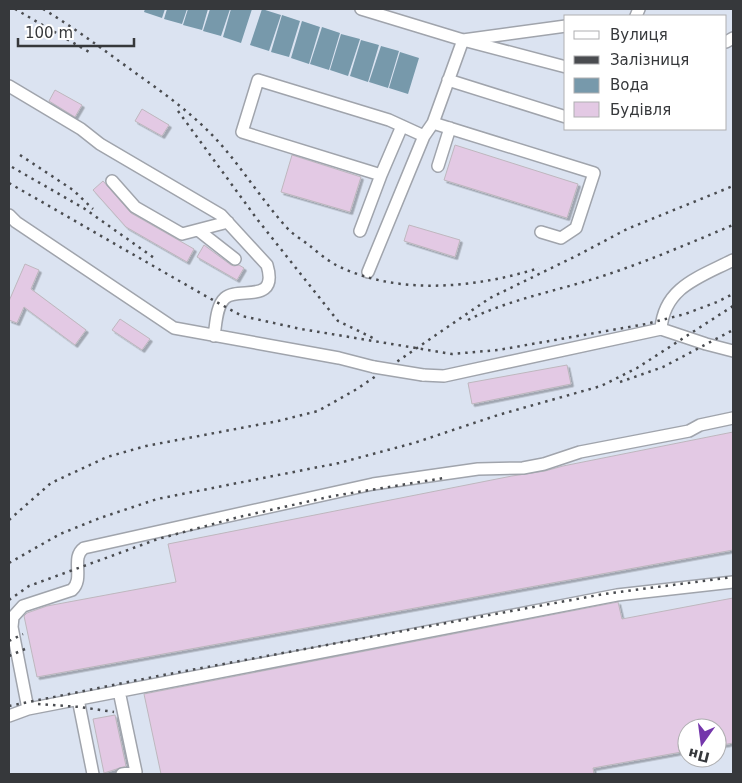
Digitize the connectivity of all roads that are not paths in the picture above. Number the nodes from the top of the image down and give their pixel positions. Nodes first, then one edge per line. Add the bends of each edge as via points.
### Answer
1 (361, 9) edge
2 (564, 26) edge
3 (463, 40) junction
4 (564, 66) edge
5 (448, 80) junction
6 (9, 86) edge
7 (564, 115) edge
8 (433, 122) junction
9 (402, 126) junction
10 (450, 128) junction
11 (424, 136) junction
12 (438, 166) dead end
13 (381, 174) junction
14 (112, 181) dead end
15 (9, 215) edge
16 (228, 222) junction
17 (198, 230) junction
18 (360, 231) dead end
19 (541, 232) dead end
20 (235, 259) dead end
21 (733, 260) edge
22 (368, 272) dead end
23 (661, 329) junction
24 (214, 336) junction
25 (733, 351) edge
26 (733, 418) edge
27 (733, 582) edge
28 (119, 691) junction
29 (78, 699) junction
30 (28, 709) junction
31 (9, 716) edge
32 (94, 774) edge
33 (122, 774) edge

1 - 3 lane
2 - 3 lane
3 - 4 lane
3 - 5 lane
5 - 7 lane
5 - 8 lane
6 - 16 lane
8 - 10 lane
8 - 11 lane
9 - 11 lane
9 - 13 lane
9 - 13 lane via 258,80 242,132
10 - 12 lane
10 - 19 lane via 594,173 576,228 561,238
11 - 22 lane
13 - 18 lane
14 - 17 lane via 135,207 174,230 182,234
15 - 24 lane via 174,328
16 - 17 lane
16 - 24 lane via 267,265 270,274 260,292 230,295 224,299 220,304
17 - 20 lane
21 - 23 lane via 675,293 666,305
23 - 24 lane, bridge via 444,376 374,367
23 - 25 lane
26 - 30 lane via 700,425 689,432 580,452 544,464 478,469 373,484 84,548 77,557 78,577 72,590 23,606 13,617 12,627
27 - 28 lane via 617,596
28 - 29 lane
28 - 33 lane via 136,772
29 - 30 lane
29 - 32 lane
30 - 31 lane

